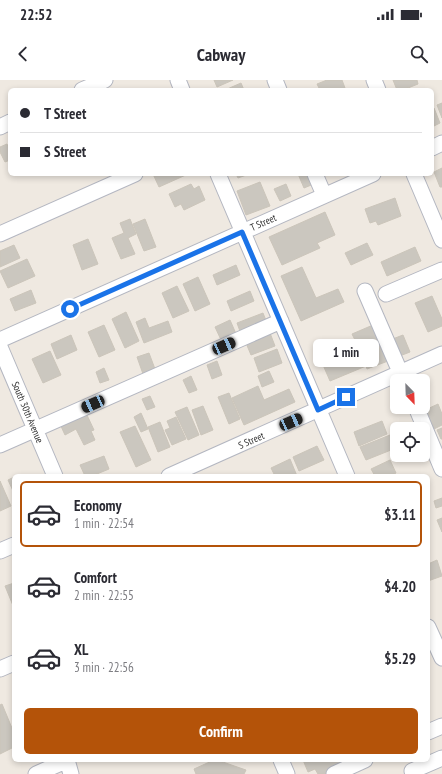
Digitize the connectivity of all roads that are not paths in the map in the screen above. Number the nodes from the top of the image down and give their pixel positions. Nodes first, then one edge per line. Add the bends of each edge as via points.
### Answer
1 (105, 80) edge
2 (87, 88) edge
3 (130, 176) edge
4 (219, 176) edge
5 (316, 176) edge
6 (369, 176) edge
7 (415, 176) edge
8 (324, 196) junction
9 (242, 232) junction
10 (0, 234) edge
11 (442, 240) edge
12 (442, 270) edge
13 (365, 291) dead end
14 (386, 294) dead end
15 (281, 321) junction
16 (0, 340) edge
17 (0, 347) edge
18 (442, 354) edge
19 (402, 374) edge
20 (408, 374) edge
21 (390, 382) edge
22 (318, 410) junction
23 (419, 414) edge
24 (35, 430) junction
25 (0, 445) edge
26 (442, 469) edge
27 (54, 474) edge
28 (174, 474) edge
29 (346, 474) edge
30 (12, 546) edge
31 (0, 551) edge
32 (433, 627) edge
33 (442, 658) edge
34 (12, 664) edge
35 (0, 669) edge
36 (442, 726) edge
37 (430, 731) edge
38 (442, 758) edge
39 (63, 762) edge
40 (68, 762) edge
41 (282, 762) edge
42 (361, 762) edge
43 (36, 774) edge
44 (72, 774) edge
45 (287, 774) edge
46 (334, 774) edge
47 (413, 774) edge

1 - 2 street
3 - 10 street
4 - 9 street
5 - 8 street
6 - 8 street, T Street
7 - 11 street
8 - 9 street, T Street
9 - 15 street
9 - 16 street, T Street
12 - 14 street
13 - 19 street
15 - 22 street
15 - 24 street
17 - 24 street, South 30th Avenue
18 - 20 street, S Street
21 - 22 street, S Street
22 - 28 street, S Street
22 - 29 street
23 - 26 street
24 - 25 street
24 - 27 street, South 30th Avenue
30 - 31 street
32 - 33 street
34 - 35 street
36 - 37 street
38 - 47 street via 412,771
39 - 43 street
40 - 44 street
41 - 45 street
42 - 46 street

